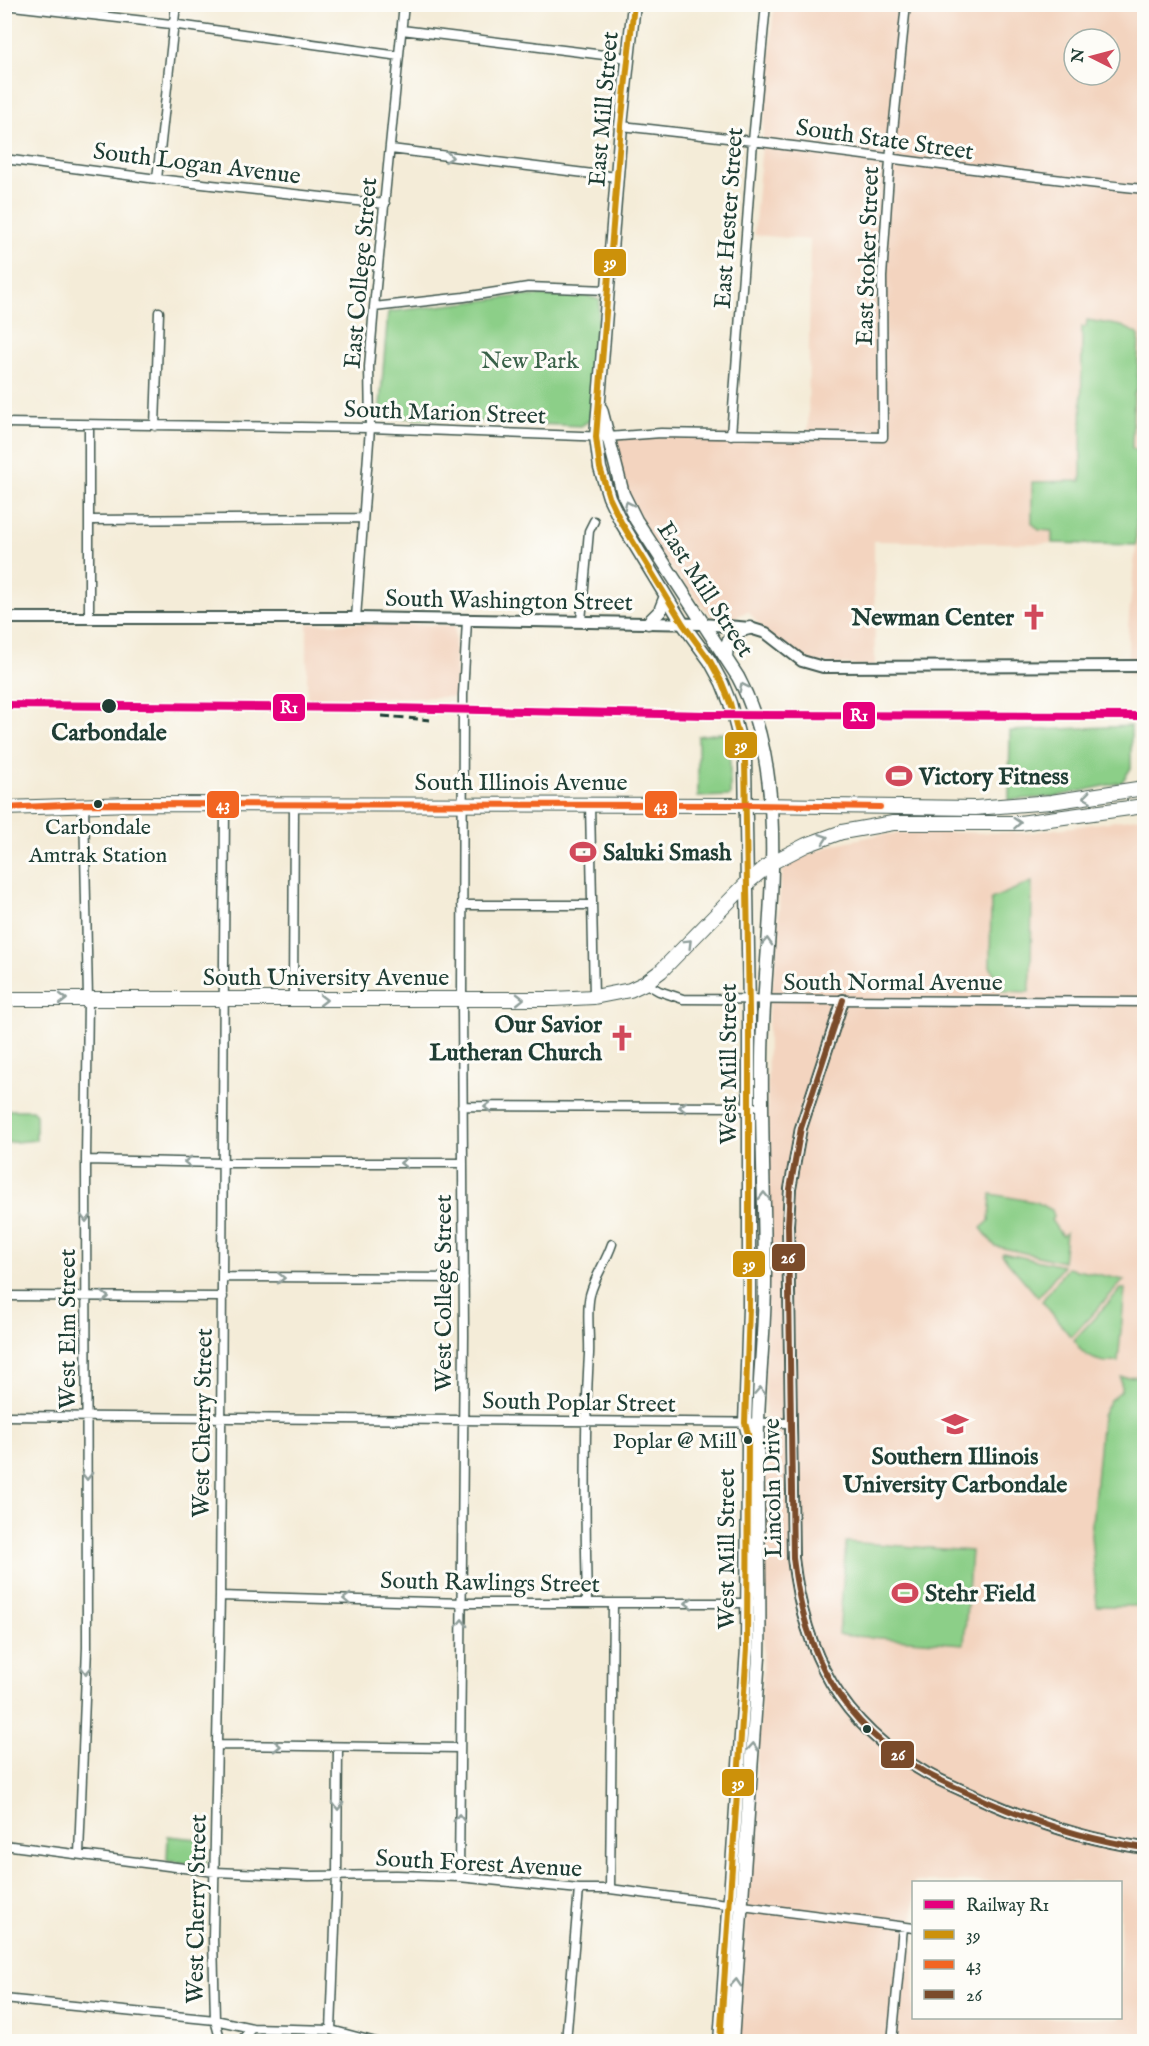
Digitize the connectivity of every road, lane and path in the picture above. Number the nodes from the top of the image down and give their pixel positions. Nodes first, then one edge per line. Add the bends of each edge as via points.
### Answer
1 (176, 4) edge
2 (404, 4) edge
3 (634, 4) edge
4 (766, 4) edge
5 (906, 4) edge
6 (4, 5) edge
7 (174, 26) junction
8 (402, 30) junction
9 (399, 56) junction
10 (628, 58) junction
11 (621, 126) junction
12 (753, 141) junction
13 (391, 149) junction
14 (4, 159) edge
15 (890, 160) junction
16 (617, 177) junction
17 (157, 179) junction
18 (1144, 189) edge
19 (385, 204) junction
20 (608, 290) junction
21 (374, 307) junction
22 (159, 312) dead end
23 (4, 423) edge
24 (89, 425) junction
25 (155, 426) junction
26 (370, 428) junction
27 (731, 435) junction
28 (602, 437) junction
29 (883, 437) joint
30 (362, 518) junction
31 (90, 520) junction
32 (594, 521) dead end
33 (666, 596) junction
34 (4, 618) edge
35 (89, 618) junction
36 (356, 618) junction
37 (467, 620) junction
38 (581, 621) junction
39 (648, 623) junction
40 (683, 624) junction
41 (703, 624) junction
42 (750, 628) junction
43 (726, 658) junction
44 (1144, 666) edge
45 (1144, 788) edge
46 (84, 804) junction
47 (225, 804) junction
48 (294, 804) junction
49 (463, 805) junction
50 (590, 805) junction
51 (747, 805) junction
52 (770, 805) junction
53 (1144, 806) edge
54 (4, 808) edge
55 (771, 863) junction
56 (747, 883) junction
57 (462, 905) junction
58 (592, 905) junction
59 (645, 983) junction
60 (594, 997) junction
61 (4, 999) edge
62 (88, 999) junction
63 (223, 999) junction
64 (293, 999) junction
65 (462, 1000) junction
66 (764, 1000) junction
67 (843, 1000) junction
68 (749, 1001) junction
69 (1144, 1002) edge
70 (462, 1106) junction
71 (748, 1107) junction
72 (762, 1107) junction
73 (86, 1160) junction
74 (223, 1163) junction
75 (463, 1163) junction
76 (612, 1244) dead end
77 (223, 1277) junction
78 (464, 1278) junction
79 (4, 1296) edge
80 (86, 1297) junction
81 (223, 1297) junction
82 (4, 1416) edge
83 (87, 1417) junction
84 (222, 1418) junction
85 (462, 1420) junction
86 (585, 1421) junction
87 (752, 1423) junction
88 (791, 1423) junction
89 (220, 1596) junction
90 (463, 1603) junction
91 (587, 1603) junction
92 (613, 1603) junction
93 (754, 1603) junction
94 (219, 1745) junction
95 (338, 1747) junction
96 (460, 1748) junction
97 (4, 1845) edge
98 (1144, 1848) edge
99 (79, 1854) junction
100 (215, 1872) junction
101 (337, 1876) junction
102 (459, 1877) junction
103 (579, 1889) junction
104 (610, 1889) junction
105 (736, 1906) junction
106 (903, 1927) junction
107 (912, 1928) edge
108 (4, 1999) edge
109 (215, 2020) junction
110 (252, 2028) junction
111 (330, 2030) junction
112 (368, 2041) edge
113 (221, 2042) edge
114 (240, 2042) edge
115 (376, 2042) edge
116 (566, 2042) edge
117 (720, 2042) edge
118 (732, 2042) edge
119 (892, 2042) edge

1 - 7 street
2 - 8 street, East College Street
3 - 10 main road, East Mill Street
4 - 12 street, East Hester Street
5 - 15 street, East Stoker Street
6 - 7 street
7 - 9 street
7 - 17 street
8 - 9 street, East College Street
8 - 10 street
9 - 13 street, East College Street
10 - 11 main road, East Mill Street
11 - 12 street, South State Street
11 - 16 main road, East Mill Street
12 - 15 street, South State Street
12 - 27 street, East Hester Street
13 -> 16 street
13 - 19 street, East College Street
14 - 17 street, South Logan Avenue
15 - 18 street, South State Street
15 - 29 street, East Stoker Street via 882,277
16 - 20 main road, East Mill Street
17 - 19 street, South Logan Avenue
19 - 21 street, East College Street
20 - 21 street via 528,287
20 - 28 main road, East Mill Street via 598,397
21 - 26 street, East College Street via 369,367
22 - 25 street
23 - 24 street, South Marion Street
24 - 25 street, South Marion Street
24 - 31 street
25 - 26 street, South Marion Street
26 - 28 street, South Marion Street
26 - 30 street, East College Street
27 - 28 street, South Marion Street via 661,433
27 - 29 street, South Marion Street
28 - 33 main road, East Mill Street via 600,468 609,497
41 -> 28 main road, East Mill Street via 636,520
30 - 31 street
30 - 36 street, East College Street
31 - 35 street
32 - 38 street via 589,531
33 - 39 main road via 660,611
33 - 40 main road, East Mill Street
34 - 35 street, South Washington Street
35 - 36 street, South Washington Street
36 - 37 street, South Washington Street
37 - 38 street, South Washington Street
37 - 49 street, West College Street
38 - 39 street, South Washington Street
39 - 40 street, South Washington Street
40 - 41 street, South Washington Street
40 - 51 main road, East Mill Street via 710,661 730,703 745,760
41 - 42 street, South Washington Street
41 - 43 main road, East Mill Street
42 - 43 main road via 730,636
42 - 44 street, South Washington Street via 766,633 802,661 823,667
52 -> 43 main road, East Mill Street via 763,744 748,695
45 -> 52 highway, South Illinois Avenue via 975,808
46 - 47 highway, South Illinois Avenue
46 - 54 highway, South Illinois Avenue
46 - 62 street, West Elm Street
47 - 48 highway, South Illinois Avenue
47 - 63 street, West Cherry Street
48 - 49 highway, South Illinois Avenue
48 - 64 street
49 - 50 highway, South Illinois Avenue
49 - 57 street, West College Street
50 - 51 highway, South Illinois Avenue
50 - 58 street
51 - 52 highway, South Illinois Avenue
51 - 56 main road, West Mill Street
52 - 55 main road, West Mill Street
55 -> 53 highway via 815,842 860,828 893,823 1020,823
55 - 56 highway
66 -> 55 main road, West Mill Street
59 -> 56 highway
56 - 68 main road, West Mill Street
57 - 58 street
57 - 65 street, West College Street
58 - 60 street
59 - 60 highway, South University Avenue
59 - 68 street, South Normal Avenue via 658,992 683,999
65 -> 60 highway, South University Avenue
61 -> 62 highway, South University Avenue
62 - 63 highway, South University Avenue
62 - 73 street, West Elm Street
63 - 64 highway, South University Avenue
63 - 74 street, West Cherry Street
64 -> 65 highway, South University Avenue
65 - 70 street, West College Street
66 - 67 street, South Normal Avenue
66 - 68 street, South Normal Avenue
66 - 72 main road, West Mill Street
67 - 69 street, South Normal Avenue
67 - 88 street, Lincoln Drive via 801,1128 790,1189
68 - 71 main road, West Mill Street
71 -> 70 street
70 - 75 street, West College Street
71 - 72 street
71 - 87 main road, West Mill Street
87 -> 72 main road, West Mill Street via 765,1283
74 -> 73 street
73 -> 80 street, West Elm Street
75 -> 74 street
74 - 77 street, West Cherry Street
75 - 78 street, West College Street
76 - 86 street via 590,1296
77 -> 78 street
77 - 81 street, West Cherry Street
78 - 85 street, West College Street
79 - 80 street
80 -> 81 street
80 - 83 street, West Elm Street
81 - 84 street, West Cherry Street
82 - 83 street, South Poplar Street
83 - 84 street, South Poplar Street
83 -> 99 street, West Elm Street via 87,1647
84 - 85 street, South Poplar Street
84 - 89 street, West Cherry Street
85 - 86 street, South Poplar Street
85 - 90 street, West College Street
86 - 87 street, South Poplar Street
86 - 91 street
87 - 88 street, South Poplar Street
87 - 93 main road, West Mill Street
88 - 98 street, Lincoln Drive via 797,1593 822,1670 851,1710 907,1762 949,1784 1047,1826
90 -> 89 street, South Rawlings Street
89 - 94 street, West Cherry Street
90 - 91 street, South Rawlings Street
96 -> 90 street, West College Street
91 - 92 street, South Rawlings Street
93 -> 92 street, South Rawlings Street
92 - 104 street
93 - 105 main road, West Mill Street via 757,1680
94 -> 95 street
94 - 100 street, West Cherry Street
95 - 96 street
95 -> 101 street
102 -> 96 street, West College Street
97 - 99 street, South Forest Avenue
99 - 100 street, South Forest Avenue
100 - 101 street, South Forest Avenue
100 - 109 street, West Cherry Street
101 - 102 street, South Forest Avenue
101 - 111 street
102 - 103 street, South Forest Avenue
103 - 104 street, South Forest Avenue
103 - 116 street
104 - 105 street, South Forest Avenue
105 - 106 street, South Forest Avenue
105 - 117 main road, West Mill Street
118 -> 105 main road, West Mill Street
106 - 107 street, South Forest Avenue
106 - 119 street
108 - 109 street
109 - 110 street
109 - 113 street, West Cherry Street
110 - 111 street
110 - 114 street
111 - 112 street
112 - 115 street

